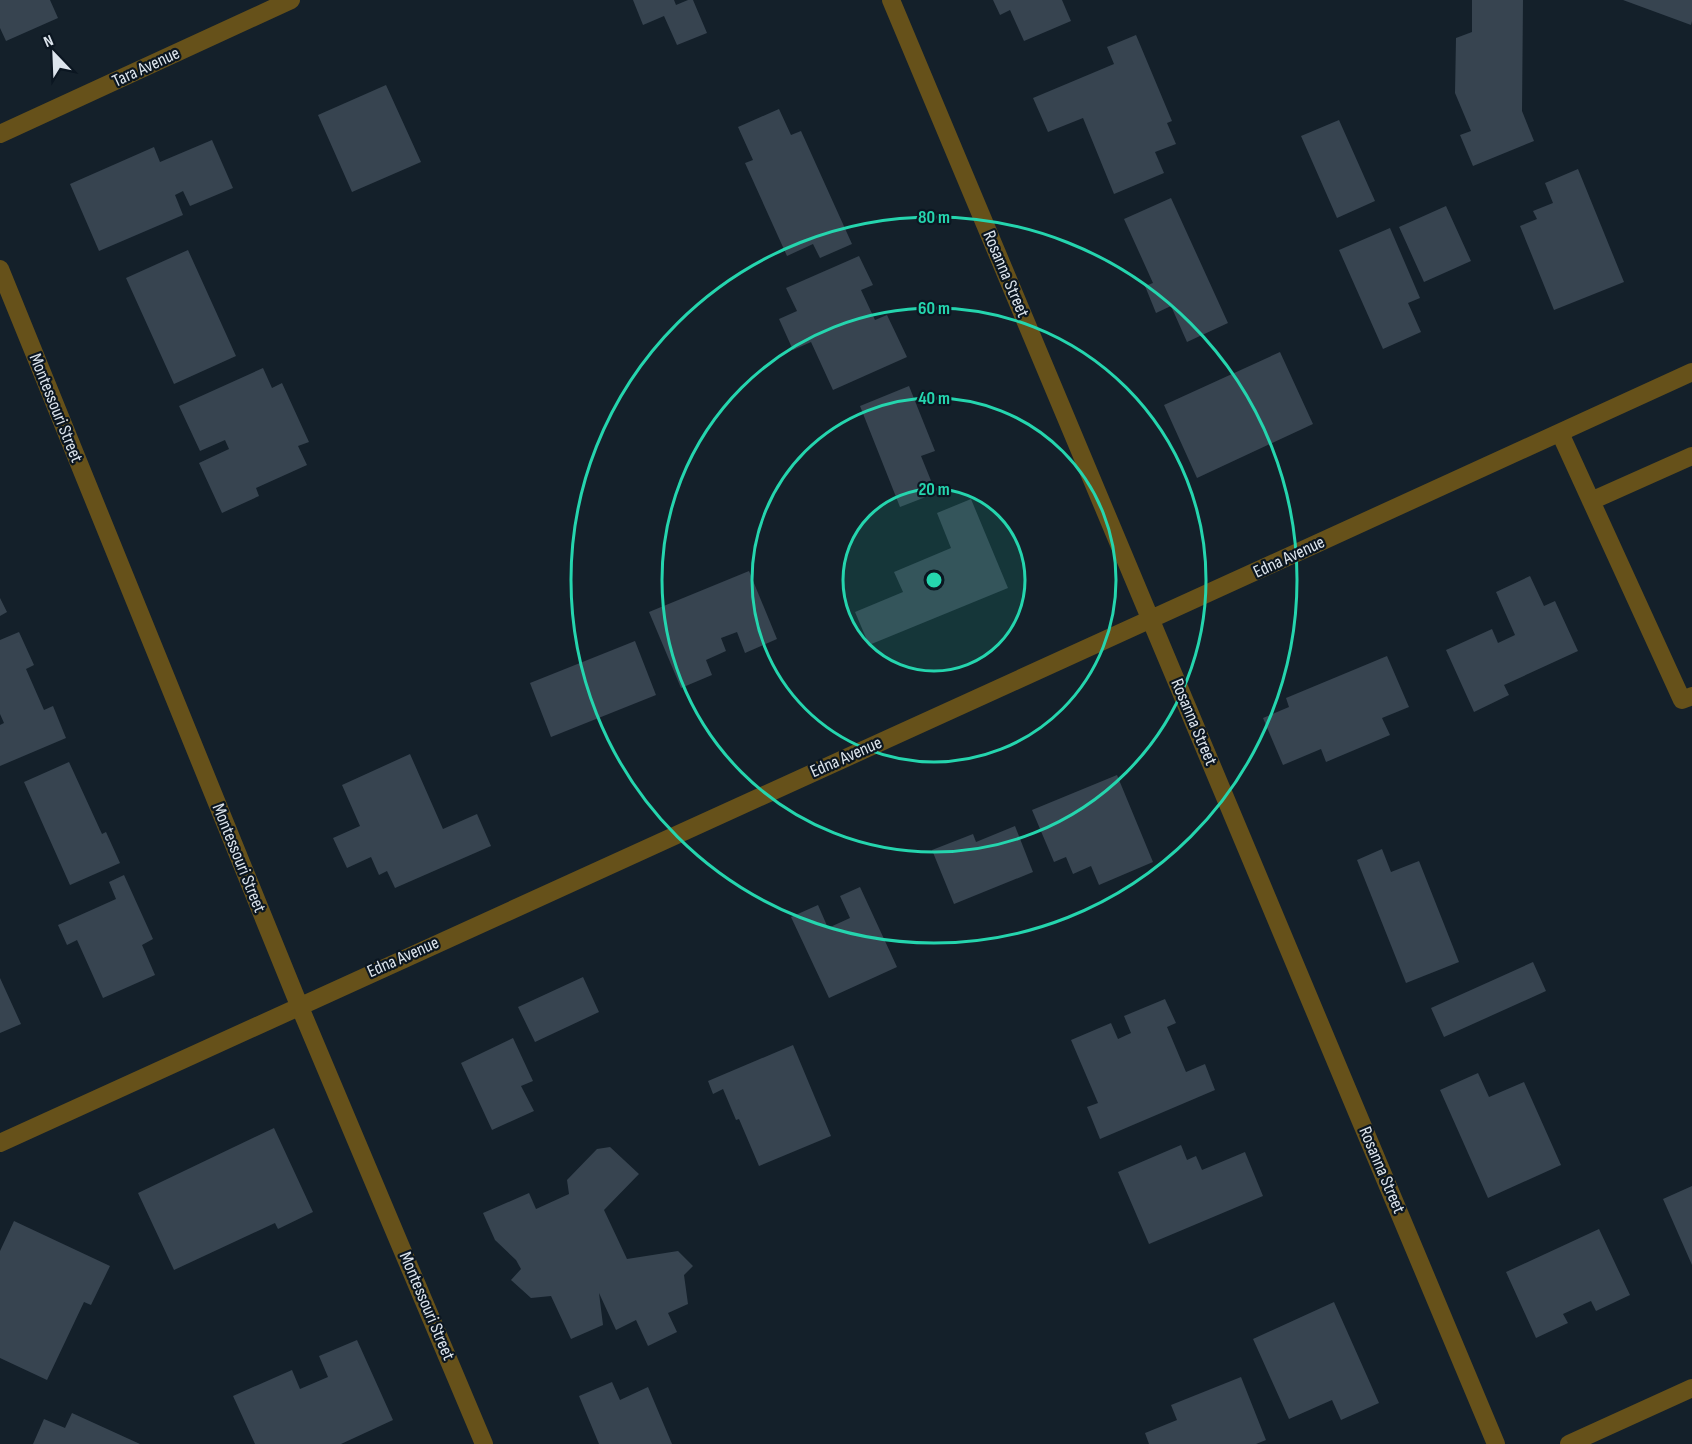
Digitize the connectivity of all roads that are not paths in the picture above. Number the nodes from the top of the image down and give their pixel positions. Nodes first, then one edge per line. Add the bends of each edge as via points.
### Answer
1 (291, 0) edge
2 (891, 0) edge
3 (0, 134) edge
4 (0, 269) edge
5 (1692, 372) edge
6 (1560, 433) junction
7 (1692, 456) edge
8 (1591, 501) junction
9 (1152, 620) junction
10 (1692, 696) edge
11 (299, 1005) junction
12 (0, 1143) edge
13 (1692, 1388) edge
14 (484, 1444) edge
15 (1496, 1444) edge
16 (1569, 1444) edge

1 - 3 street, Tara Avenue
2 - 9 street, Rosanna Street
4 - 11 street, Montessouri Street
5 - 6 street, Edna Avenue
6 - 8 street
6 - 9 street, Edna Avenue
7 - 8 street
8 - 10 street via 1682,700
9 - 11 street, Edna Avenue
9 - 15 street, Rosanna Street
11 - 12 street, Edna Avenue
11 - 14 street, Montessouri Street
13 - 16 street

